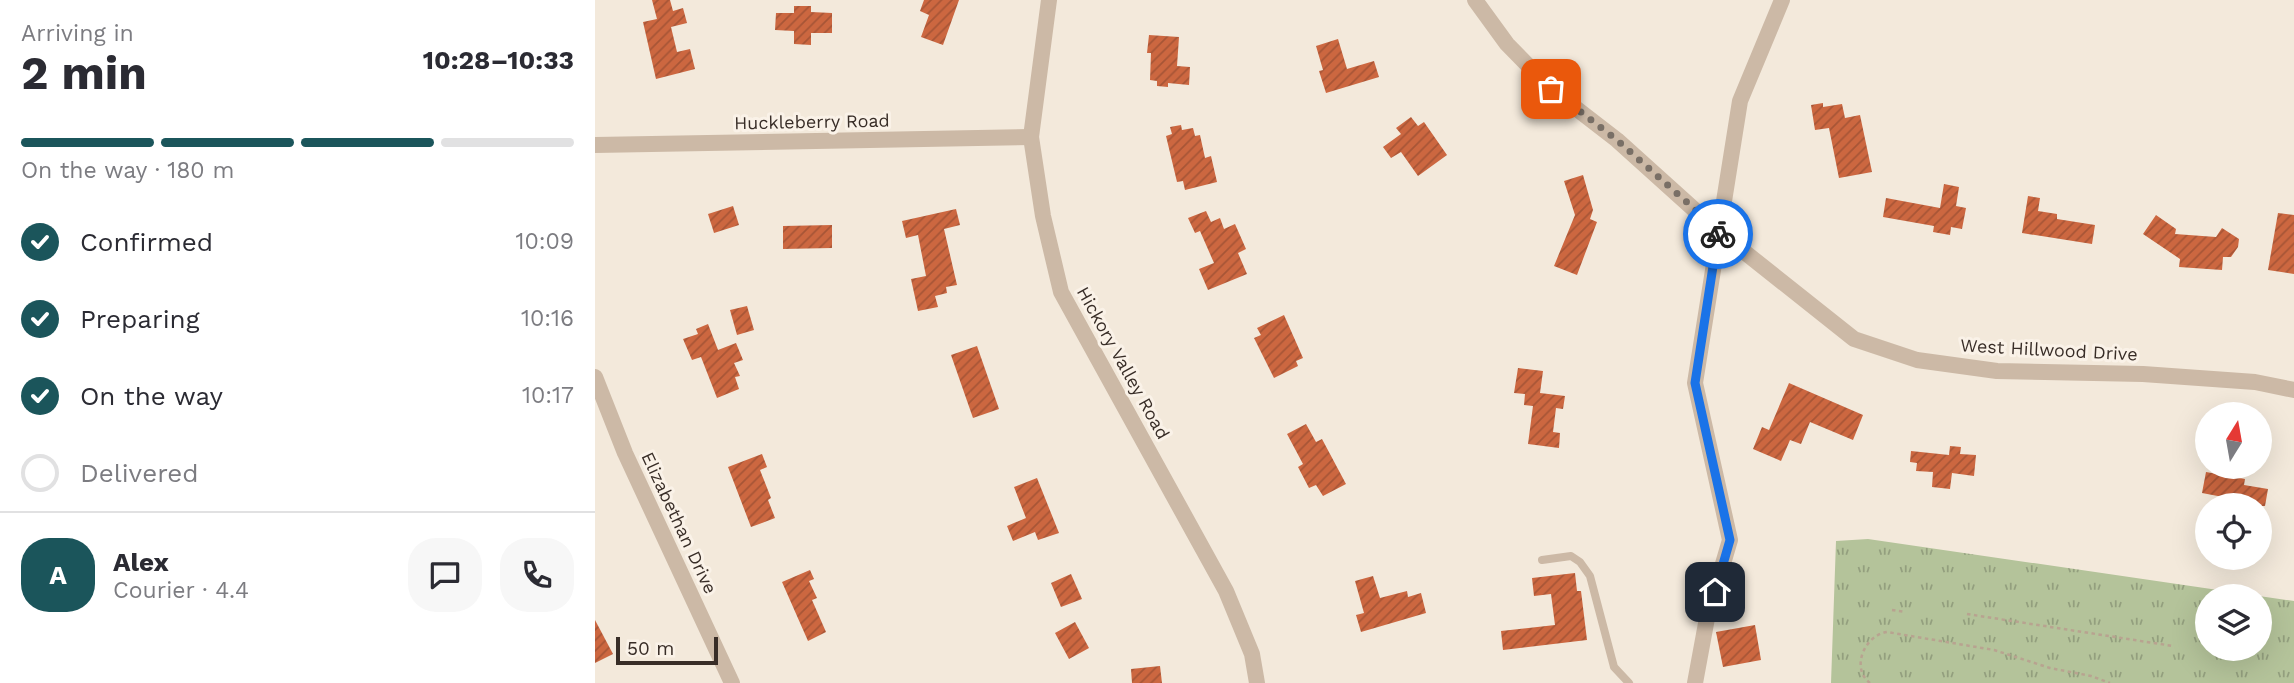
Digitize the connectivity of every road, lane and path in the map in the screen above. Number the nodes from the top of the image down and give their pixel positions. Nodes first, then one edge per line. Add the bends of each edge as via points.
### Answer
1 (1049, 0) edge
2 (1475, 0) edge
3 (1782, 0) edge
4 (1031, 137) junction
5 (595, 145) edge
6 (1718, 230) junction
7 (595, 377) edge
8 (2294, 390) edge
9 (1542, 560) dead end
10 (1892, 610) dead end
11 (1905, 612) dead end
12 (1967, 614) dead end
13 (2173, 646) dead end
14 (732, 683) edge
15 (1257, 683) edge
16 (1629, 683) edge
17 (1695, 683) edge
18 (1870, 683) edge
19 (2110, 683) edge

1 - 4 street, Hickory Valley Road
2 - 6 street, West Hillwood Drive via 1507,44 1551,89 1617,140
3 - 6 street via 1740,101
4 - 5 street, Huckleberry Road
4 - 15 street, Hickory Valley Road via 1061,292 1226,591 1252,654
6 - 8 street, West Hillwood Drive via 1854,339 1917,360 1997,371 2255,382
6 - 17 street via 1695,383 1730,540 1707,618
7 - 14 street, Elizabethan Drive via 625,453
9 - 16 lane via 1571,556 1590,576 1614,667
10 - 11 path
12 - 13 path
18 - 19 path via 1860,666 1864,650 1875,635 1887,632 1994,650

